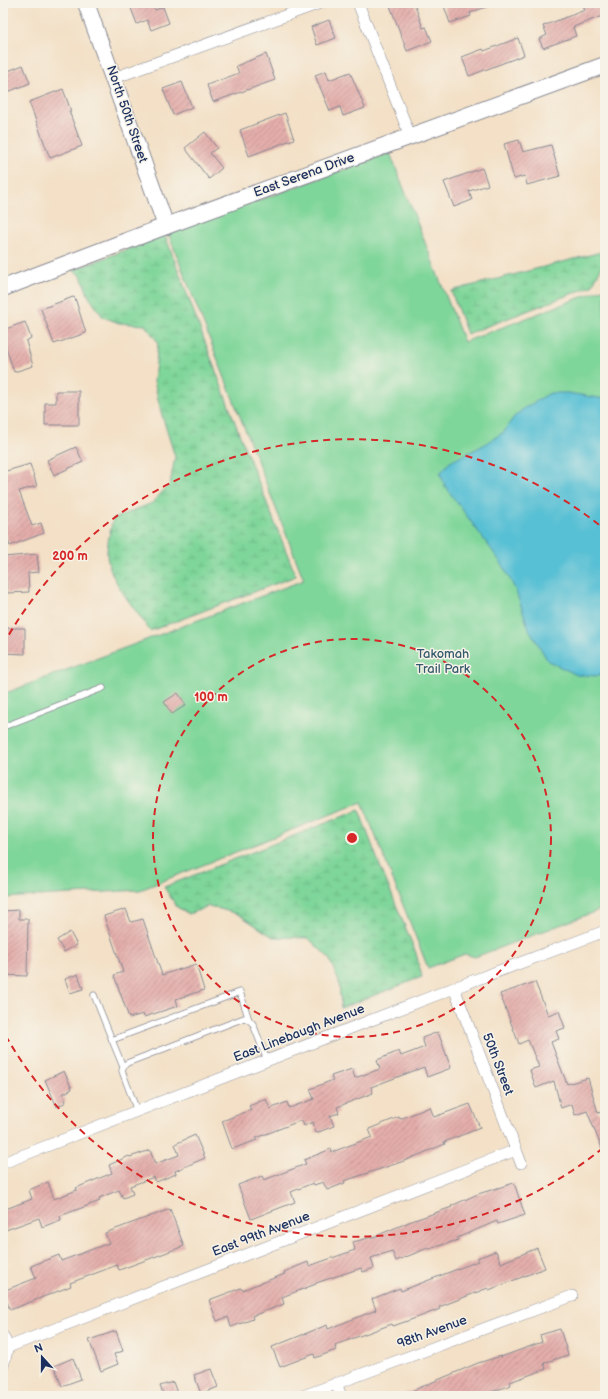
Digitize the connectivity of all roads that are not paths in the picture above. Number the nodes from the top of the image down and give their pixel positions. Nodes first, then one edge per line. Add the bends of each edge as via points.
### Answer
1 (86, 3) edge
2 (320, 3) edge
3 (358, 3) edge
4 (605, 65) edge
5 (114, 78) junction
6 (410, 136) junction
7 (166, 226) junction
8 (3, 288) edge
9 (103, 688) dead end
10 (3, 727) edge
11 (605, 931) edge
12 (454, 988) junction
13 (94, 995) dead end
14 (249, 1020) junction
15 (112, 1040) junction
16 (267, 1060) junction
17 (123, 1067) junction
18 (137, 1111) junction
19 (516, 1150) junction
20 (3, 1163) edge
21 (521, 1163) dead end
22 (572, 1296) dead end
23 (3, 1336) edge
24 (5, 1348) edge
25 (3, 1366) edge
26 (336, 1383) junction
27 (303, 1396) edge
28 (341, 1396) edge

1 - 5 street, North 50th Street
2 - 5 street
3 - 6 street
4 - 6 street, East Serena Drive
5 - 7 street, North 50th Street
6 - 7 street, East Serena Drive
7 - 8 street, East Serena Drive
9 - 10 lane
11 - 12 street, East Linebaugh Avenue
12 - 16 street, East Linebaugh Avenue
12 - 19 street, 50th Street
13 - 15 lane
14 - 15 lane via 240,992
14 - 16 lane via 253,1024
14 - 17 lane via 244,1018 127,1063
15 - 17 lane
16 - 18 street, East Linebaugh Avenue
17 - 18 lane via 122,1071
18 - 20 street, East Linebaugh Avenue
19 - 21 street
19 - 24 street, East 99th Avenue
22 - 26 street, 98th Avenue
23 - 24 street
24 - 25 street
26 - 27 street, 98th Avenue
26 - 28 street

